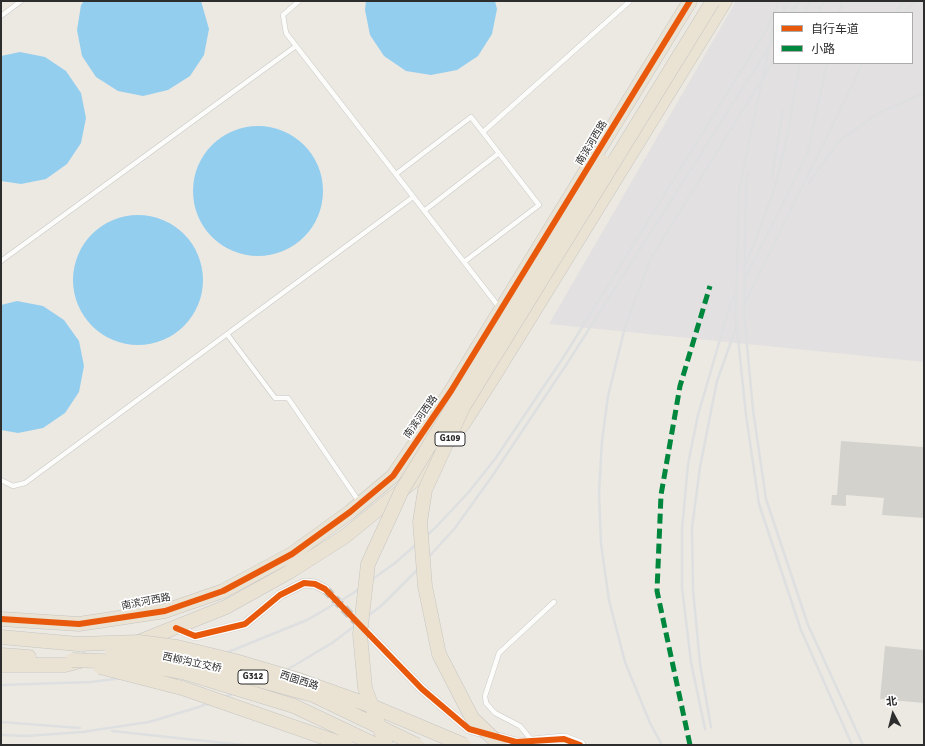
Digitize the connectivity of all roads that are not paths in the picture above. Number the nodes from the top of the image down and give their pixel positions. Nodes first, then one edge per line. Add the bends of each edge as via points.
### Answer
1 (21, 1) edge
2 (299, 1) edge
3 (630, 1) edge
4 (690, 1) edge
5 (703, 1) edge
6 (713, 1) edge
7 (725, 1) edge
8 (1, 16) edge
9 (296, 46) junction
10 (482, 132) junction
11 (499, 153) junction
12 (396, 174) junction
13 (414, 197) junction
14 (424, 211) junction
15 (1, 261) edge
16 (464, 262) junction
17 (501, 310) junction
18 (227, 334) junction
19 (1, 480) edge
20 (360, 504) junction
21 (325, 589) tunnel mouth
22 (554, 602) dead end
23 (1, 619) edge
24 (360, 625) tunnel mouth
25 (176, 628) junction
26 (1, 637) edge
27 (78, 644) junction
28 (1, 655) edge
29 (72, 660) junction
30 (1, 665) edge
31 (533, 744) edge
32 (346, 745) edge
33 (376, 745) edge
34 (386, 745) edge
35 (417, 745) edge
36 (464, 745) edge
37 (500, 745) edge
38 (580, 745) edge

1 - 8 lane
2 - 9 lane via 283,15 286,33
3 - 10 lane
4 - 17 highway, 南滨河西路 / G109
5 - 34 highway, bridge via 402,490 368,564 360,634 365,688
6 - 37 highway, bridge via 463,407 425,490 420,522 425,586 439,654 472,718
7 - 25 highway, G109 via 463,424 418,477 344,537 289,572 226,607
9 - 12 lane
9 - 15 lane
10 - 11 lane
10 - 12 lane via 471,117
11 - 14 lane
11 - 16 lane via 539,205
12 - 13 lane
13 - 14 lane
13 - 18 lane
14 - 16 lane
16 - 17 lane
17 - 20 highway, 南滨河西路 / G109 via 451,391 392,476
18 - 19 lane via 25,482 13,486
18 - 20 lane via 275,398 288,398
20 - 23 highway, 南滨河西路 / G109 via 292,554 223,591 165,611 79,624
21 - 25 street via 316,584 304,583 280,594 245,624 195,636
22 - 31 lane via 499,653 485,696 486,703 495,712 520,726
24 - 31 street via 422,689 469,729
25 - 30 highway, G109 via 105,655 65,664
26 - 27 highway, 西柳沟立交桥 / G312
27 - 35 highway, 西柳沟立交桥 / G312, bridge via 160,656 251,677 313,695
27 - 36 highway, 西固西路, bridge via 139,642 177,647 235,662 299,680 369,705
28 - 29 highway, 西柳沟立交桥 / G312
29 - 32 highway, bridge via 182,688
29 - 33 highway, 西柳沟立交桥 / G312, bridge via 126,662 183,672 294,706
31 - 38 street via 564,740

